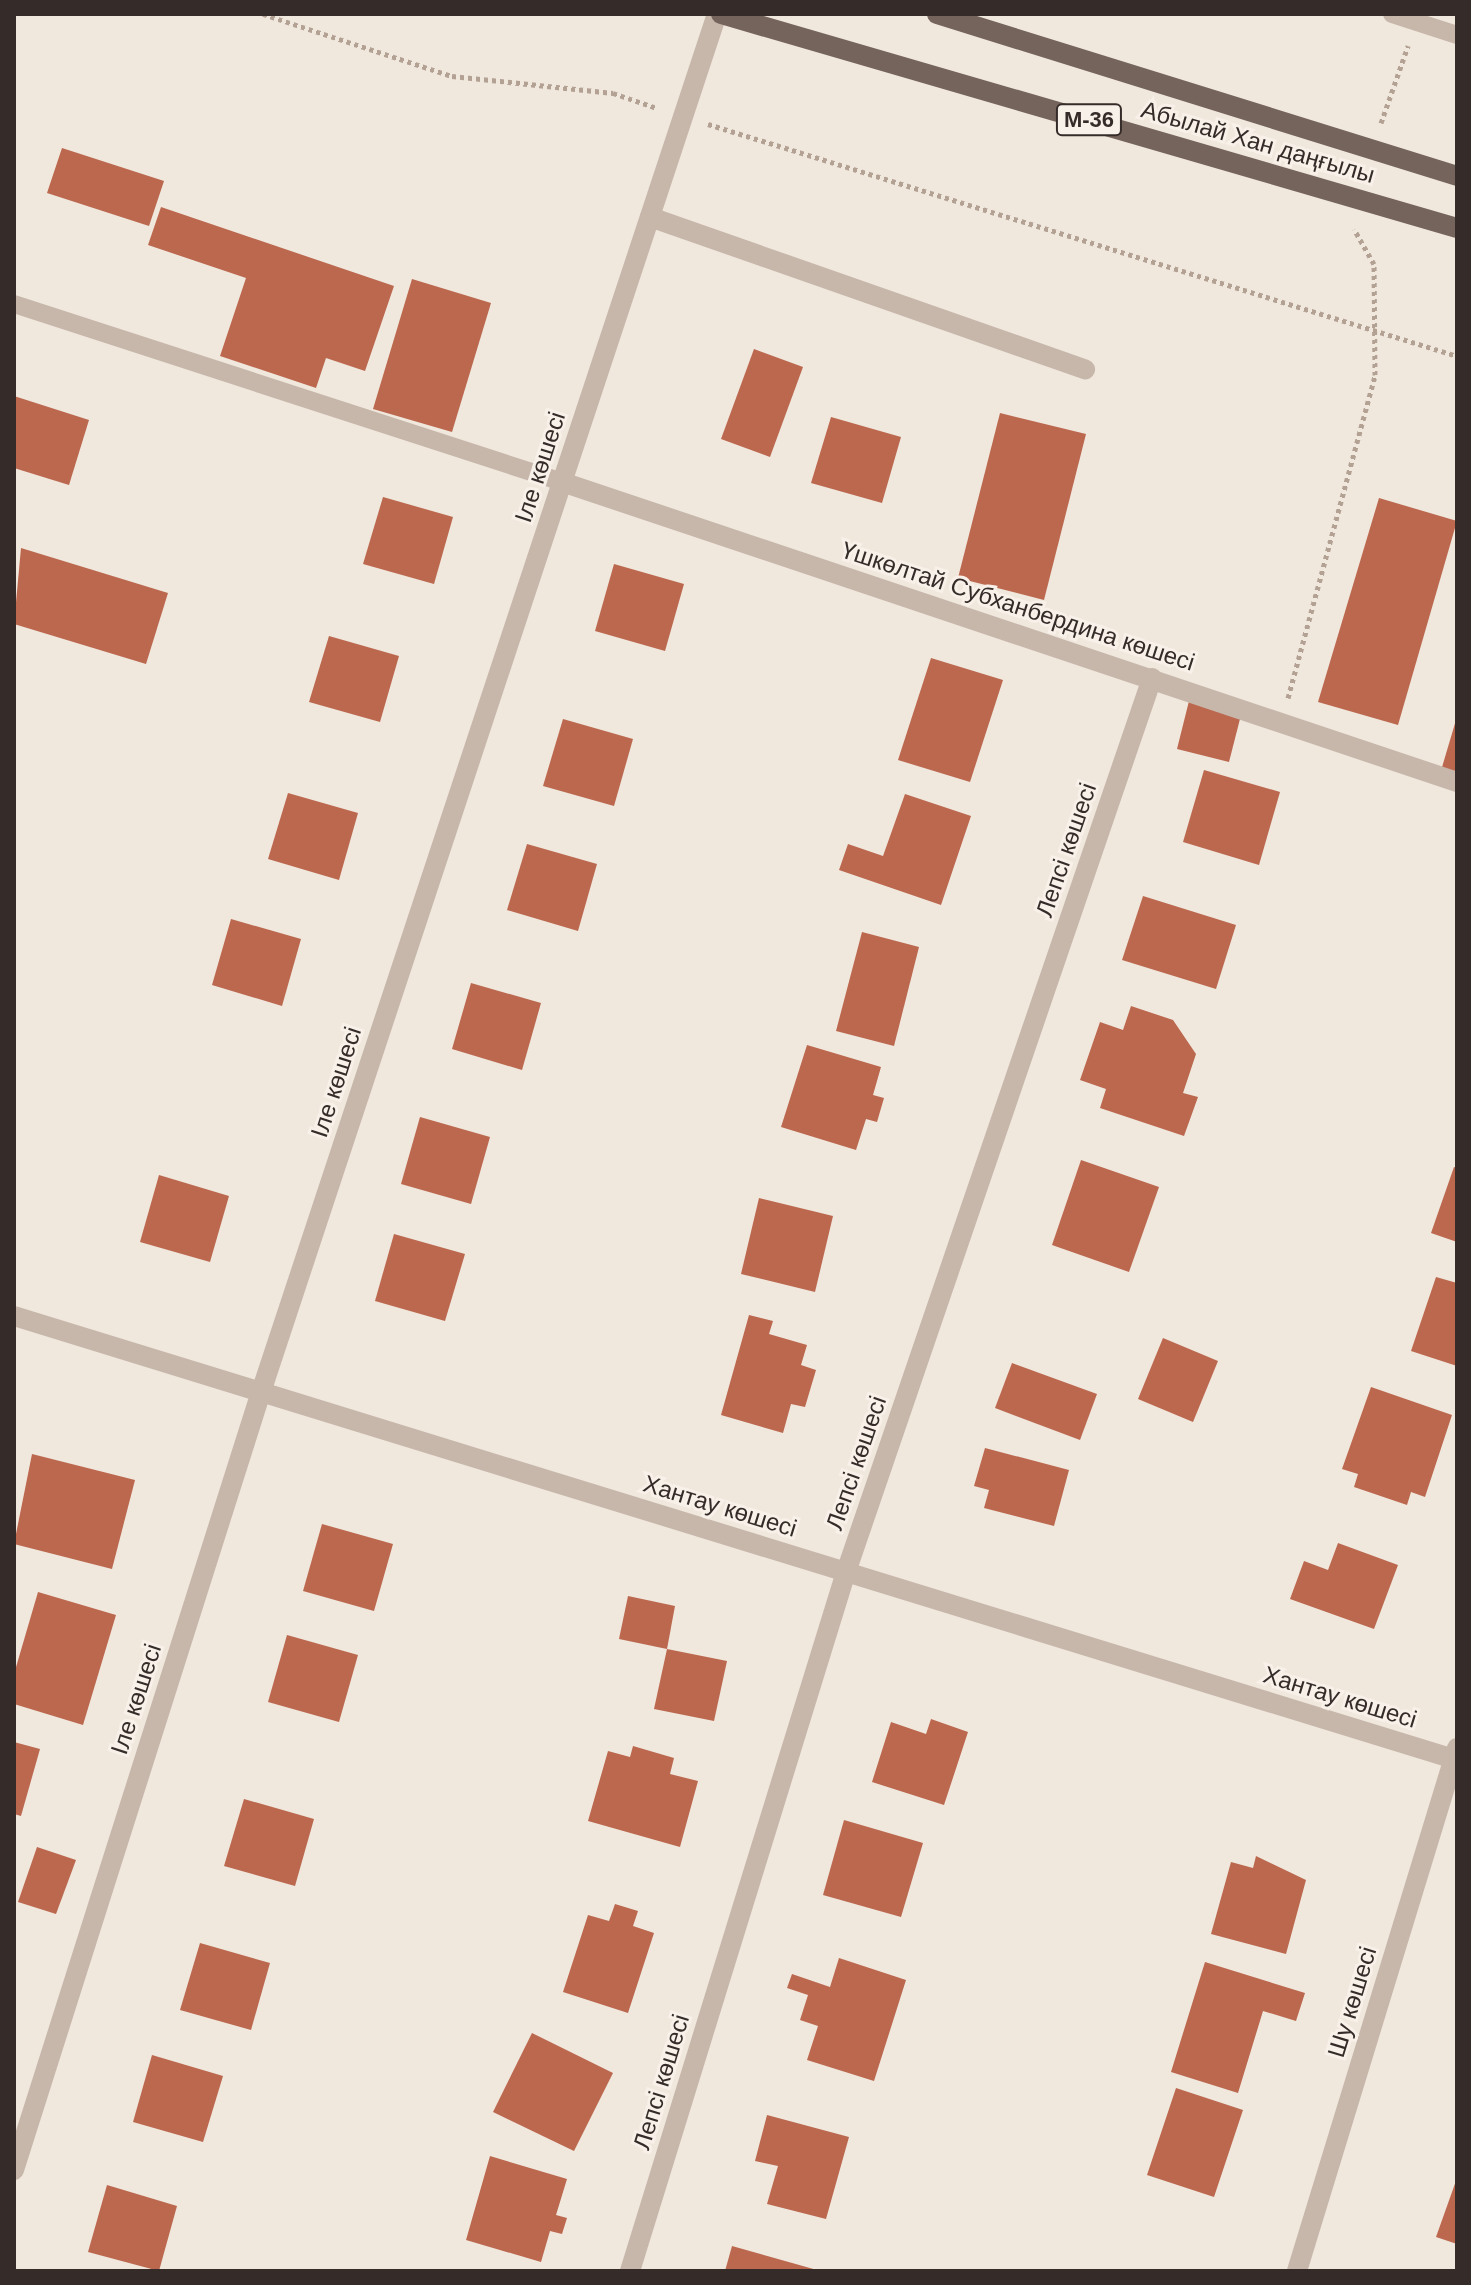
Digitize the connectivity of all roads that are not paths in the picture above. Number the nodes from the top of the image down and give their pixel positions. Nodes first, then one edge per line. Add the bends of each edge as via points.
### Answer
1 (719, 14) edge
2 (937, 14) edge
3 (1392, 14) edge
4 (1418, 18) edge
5 (1457, 35) edge
6 (1457, 176) edge
7 (650, 217) junction
8 (1457, 228) edge
9 (14, 304) edge
10 (1085, 369) dead end
11 (562, 482) junction
12 (1152, 678) junction
13 (1457, 782) edge
14 (14, 1316) edge
15 (261, 1392) junction
16 (846, 1572) junction
17 (1456, 1756) edge
18 (14, 2170) edge
19 (630, 2271) edge
20 (1297, 2271) edge

1 - 7 street, Іле көшесі
1 - 8 main road, Абылай Хан даңғылы / M-36
2 - 6 main road, Абылай Хан даңғылы / M-36
3 - 4 lane
4 - 5 lane
7 - 10 street
7 - 11 street, Іле көшесі
9 - 11 lane
11 - 12 street, Үшкөлтай Субханбердина көшесі
11 - 15 street, Іле көшесі
12 - 13 street, Үшкөлтай Субханбердина көшесі
12 - 16 street, Лепсі көшесі
14 - 15 street, Хантау көшесі
15 - 16 street, Хантау көшесі
15 - 18 street, Іле көшесі
16 - 17 street, Хантау көшесі
16 - 19 street, Лепсі көшесі
17 - 20 street, Шу көшесі

